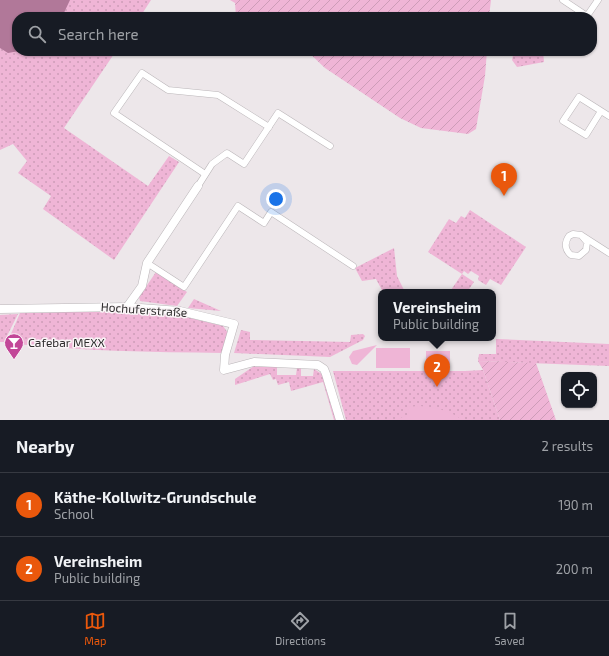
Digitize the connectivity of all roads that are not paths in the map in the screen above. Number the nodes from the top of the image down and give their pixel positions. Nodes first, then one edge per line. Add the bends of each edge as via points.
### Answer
1 (563, 0) edge
2 (598, 0) edge
3 (581, 12) edge
4 (590, 12) edge
5 (601, 111) junction
6 (609, 116) edge
7 (269, 127) junction
8 (330, 146) dead end
9 (205, 174) junction
10 (198, 186) joint
11 (581, 235) dead end
12 (609, 253) edge
13 (147, 263) junction
14 (353, 266) dead end
15 (127, 307) junction
16 (0, 309) edge
17 (340, 420) edge

1 - 3 street
2 - 4 street
5 - 5 street via 579,97 563,121 586,136
5 - 6 street
7 - 8 street via 278,113
7 - 9 street via 244,164 227,153 212,164
7 - 9 street via 218,95 168,90 142,73 114,114
9 - 10 street
10 - 13 street
11 - 12 street
13 - 14 street via 184,287 238,206 264,223 271,212
13 - 15 street via 142,286
15 - 16 street, Hochuferstraße
15 - 17 street, Hochuferstraße via 180,311 234,324 225,355 224,370 254,362 318,366 324,369

